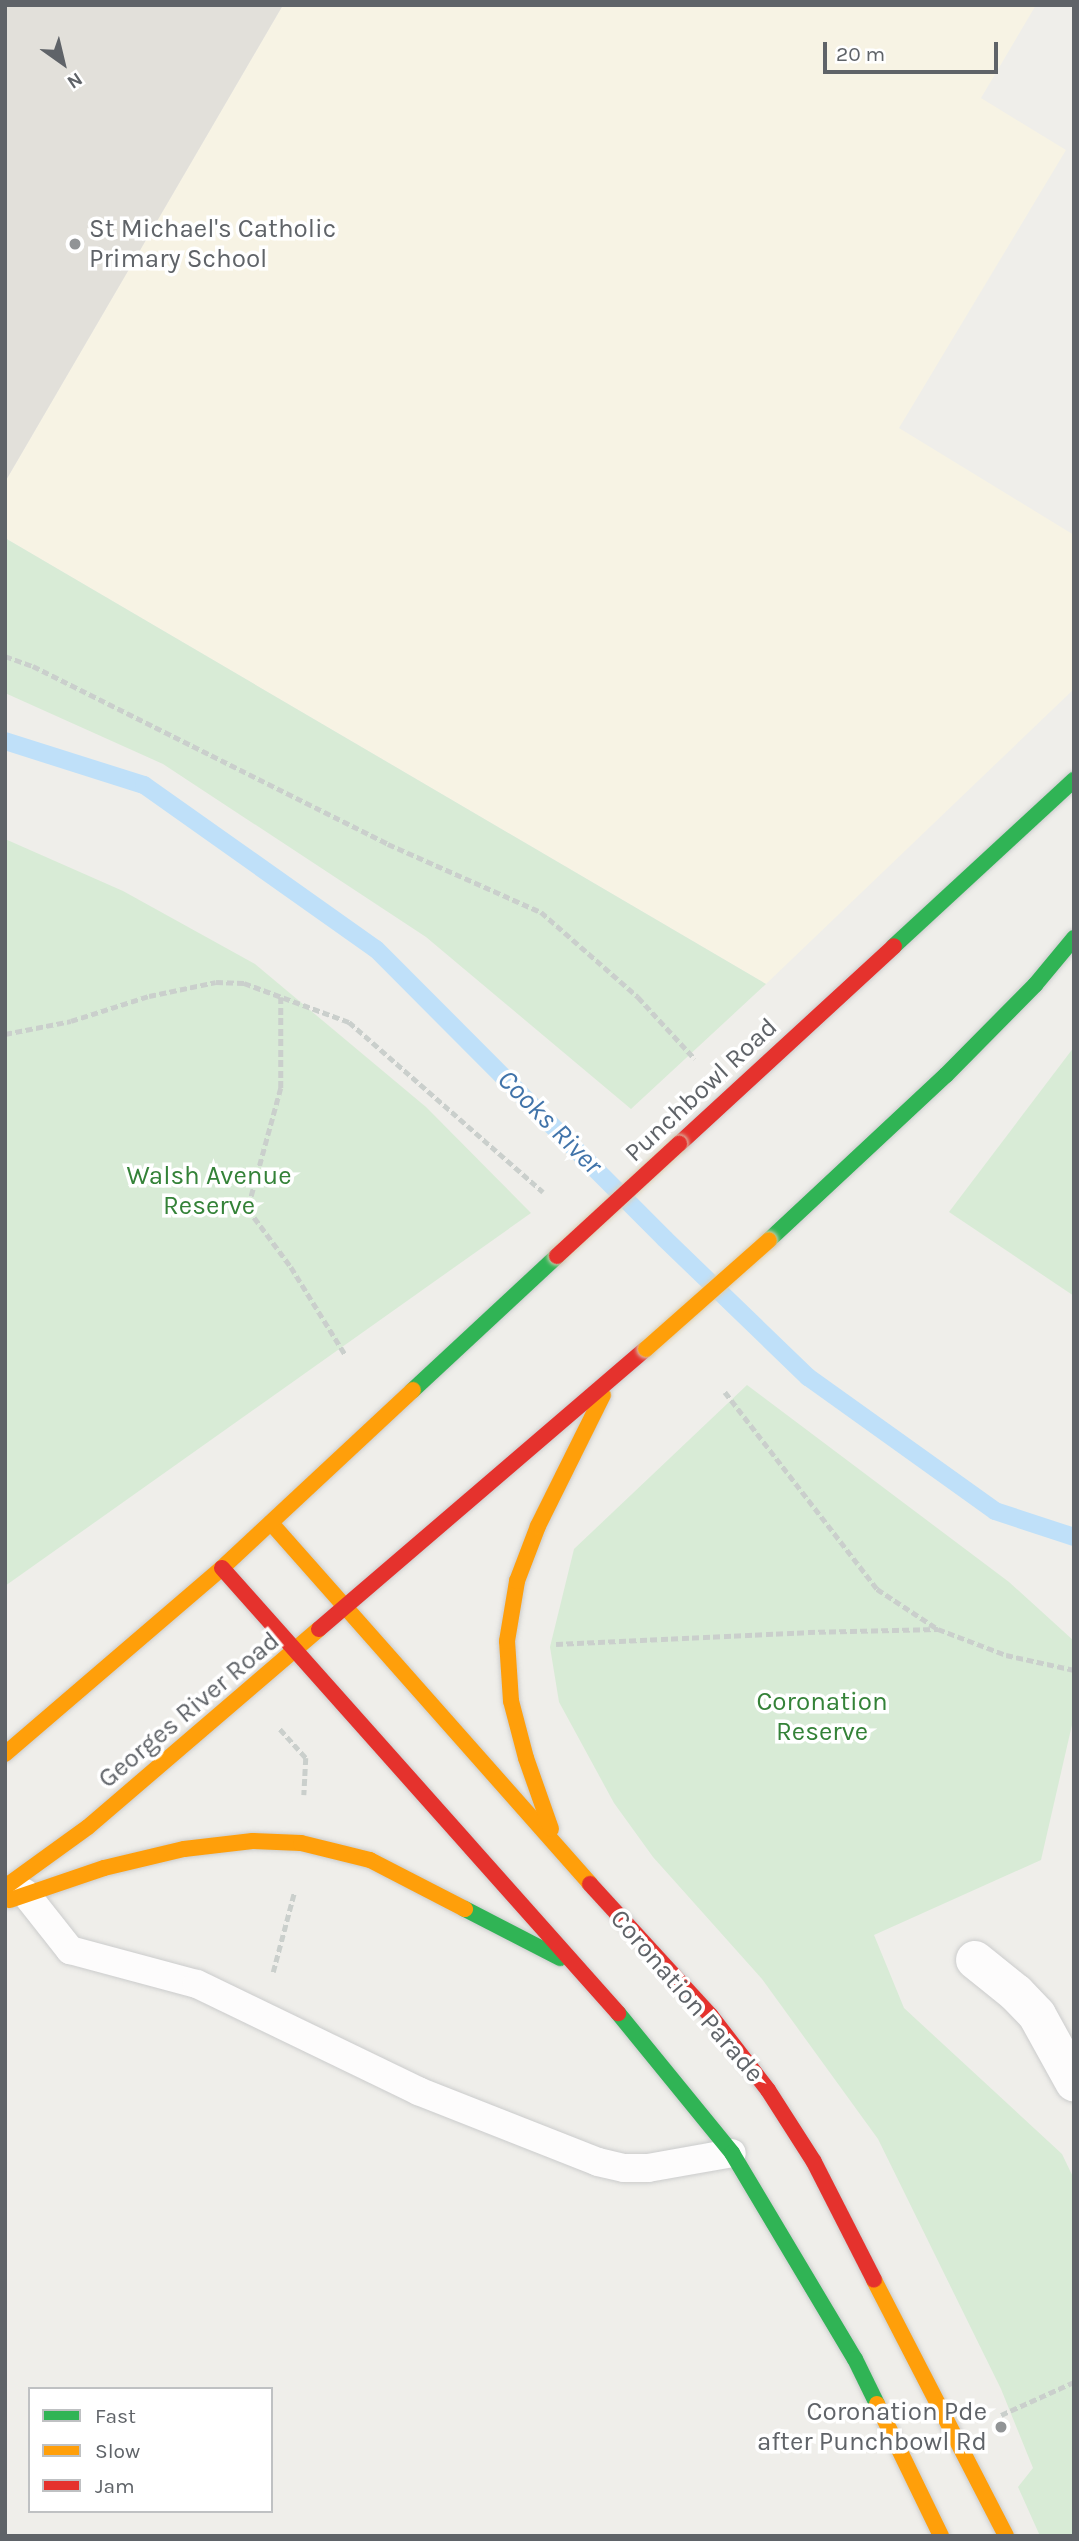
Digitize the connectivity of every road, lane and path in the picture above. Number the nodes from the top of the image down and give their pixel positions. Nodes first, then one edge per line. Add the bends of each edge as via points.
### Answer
1 (5, 656) edge
2 (1074, 780) edge
3 (1074, 938) edge
4 (281, 997) junction
5 (5, 1034) edge
6 (704, 1069) dead end
7 (543, 1192) dead end
8 (345, 1354) dead end
9 (610, 1380) junction
10 (725, 1392) dead end
11 (271, 1523) junction
12 (222, 1569) junction
13 (347, 1605) junction
14 (939, 1629) junction
15 (554, 1644) dead end
16 (294, 1653) junction
17 (1074, 1670) edge
18 (279, 1729) dead end
19 (5, 1754) edge
20 (304, 1806) dead end
21 (558, 1849) junction
22 (295, 1890) dead end
23 (12, 1894) edge
24 (975, 1960) dead end
25 (583, 1970) junction
26 (261, 2016) junction
27 (1074, 2082) edge
28 (732, 2153) junction
29 (1074, 2382) edge
30 (998, 2416) dead end
31 (942, 2536) edge
32 (1006, 2536) edge

1 - 6 path via 388,844 541,912 638,997
2 - 11 main road, Punchbowl Road, bridge
3 - 9 main road, bridge via 1035,985 946,1075
4 - 5 path via 244,983 216,982
4 - 7 path via 349,1021
4 - 8 path via 281,1088 248,1209
9 - 13 main road, Georges River Road
9 - 21 main road via 538,1526 517,1581 507,1641 511,1701
10 - 14 path via 877,1589
11 - 12 main road
11 - 13 main road, Coronation Parade
12 - 16 main road
12 - 19 main road
13 - 16 main road, Georges River Road
13 - 21 main road, Coronation Parade
14 - 15 path
14 - 17 path via 1006,1656
16 - 23 main road, Georges River Road
16 - 25 main road
18 - 20 path via 306,1758
21 - 32 main road, Coronation Parade via 710,2015 768,2090 814,2162
22 - 26 path
23 - 25 main road via 184,1849 253,1841 301,1843 370,1860
23 - 26 lane via 70,1950 197,1984
24 - 27 street via 1037,2015
25 - 28 main road
26 - 28 lane via 418,2091 598,2162 648,2168
28 - 31 main road via 855,2359
29 - 30 path

